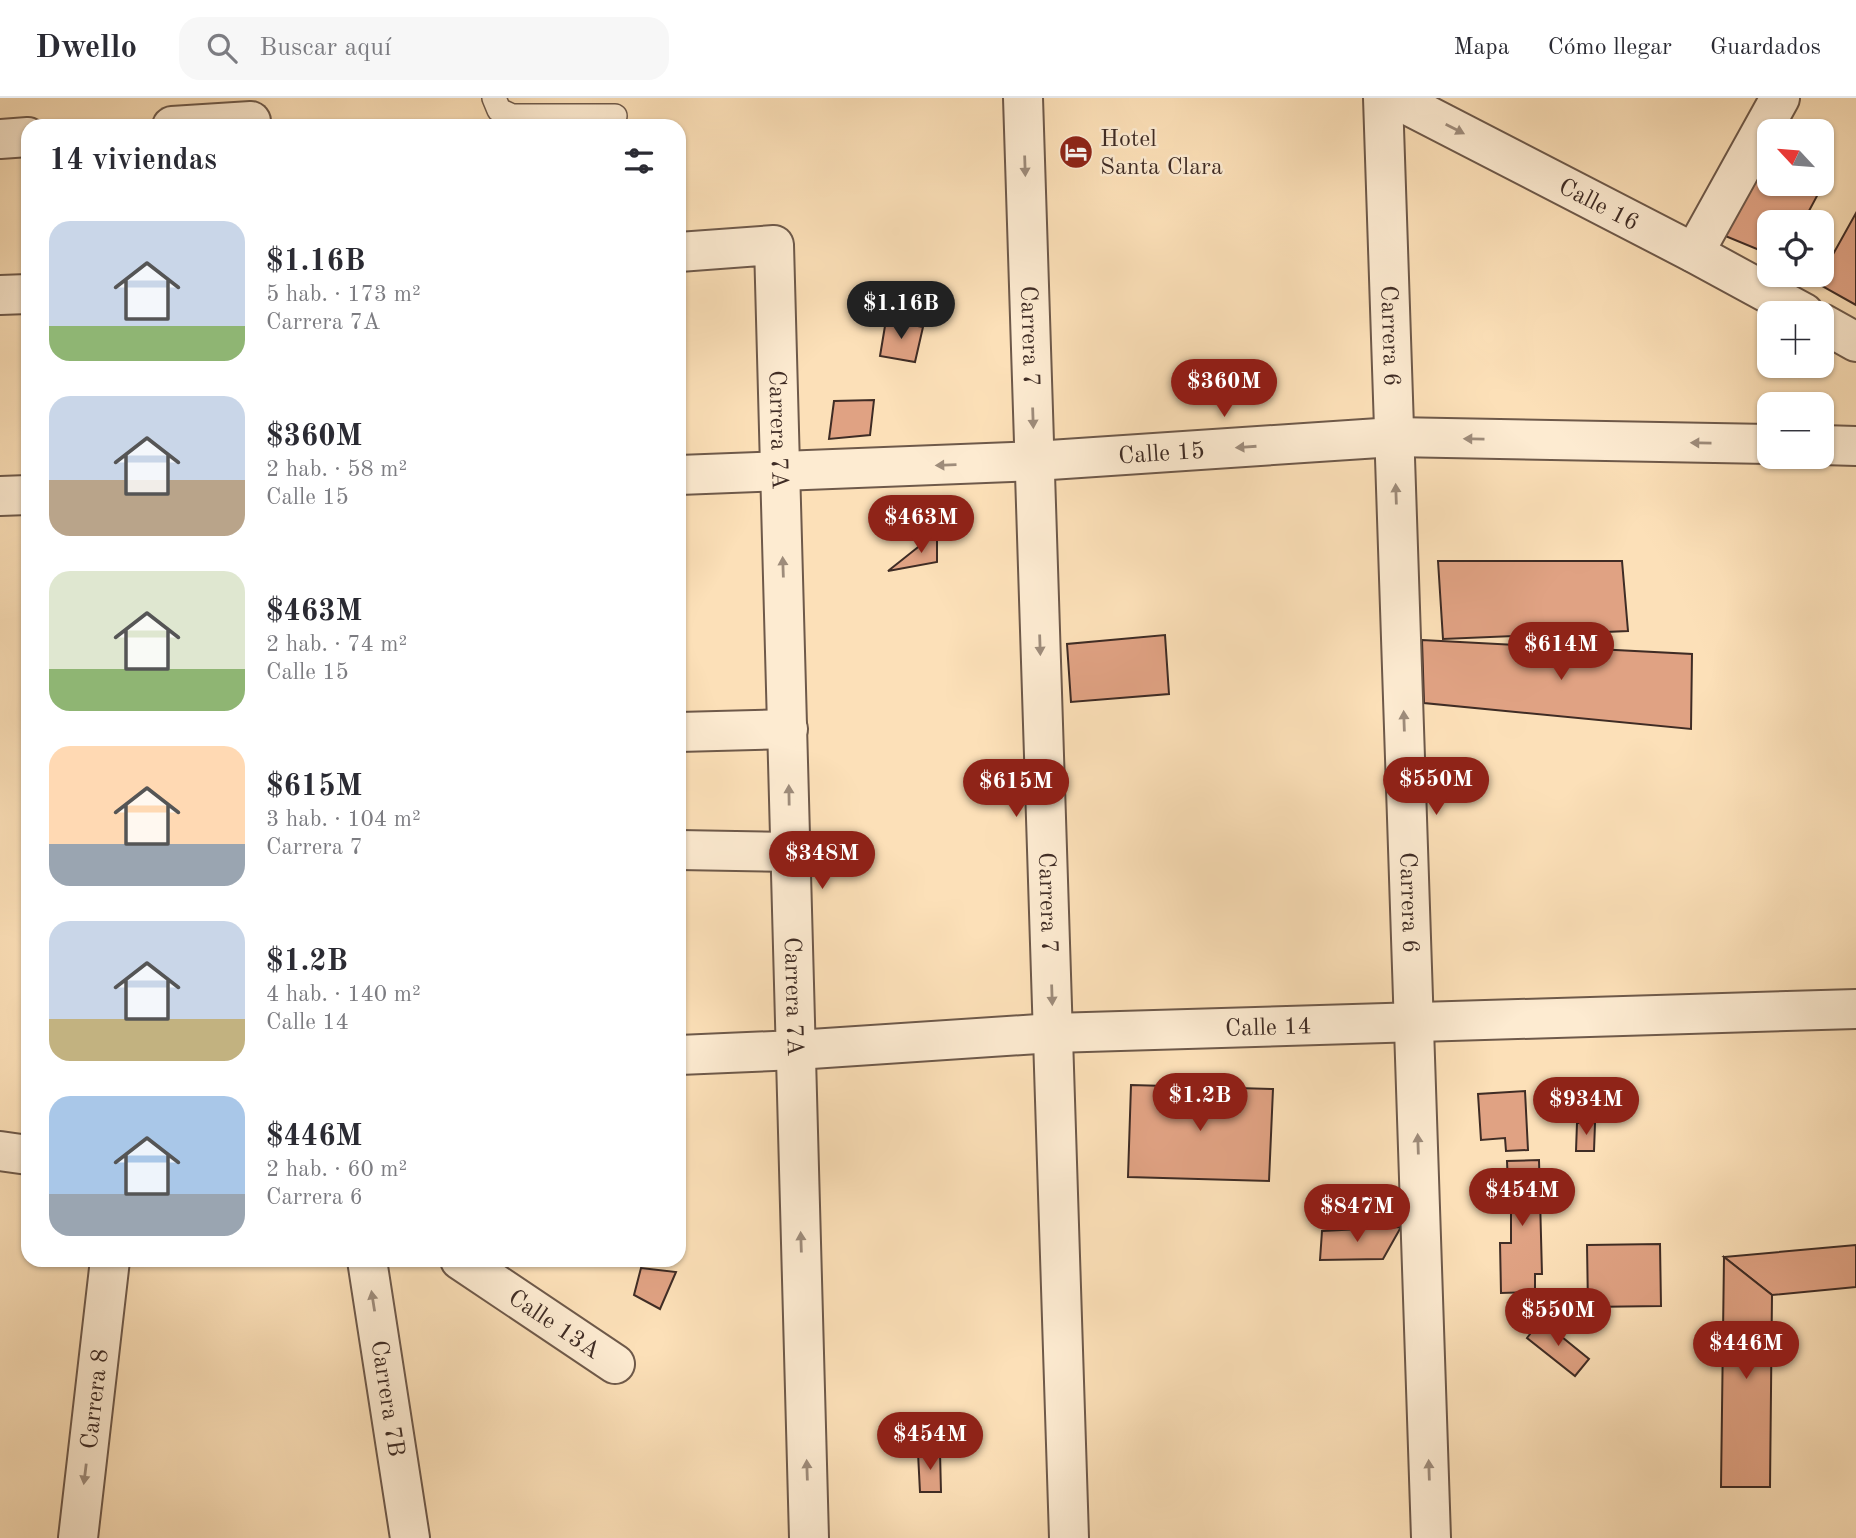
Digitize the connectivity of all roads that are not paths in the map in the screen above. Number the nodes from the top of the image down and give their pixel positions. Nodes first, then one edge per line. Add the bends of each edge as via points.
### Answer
1 (494, 98) edge
2 (1023, 98) edge
3 (1383, 98) edge
4 (1394, 98) edge
5 (1780, 98) edge
6 (250, 115) edge
7 (615, 116) dead end
8 (222, 119) edge
9 (21, 138) edge
10 (0, 139) edge
11 (686, 251) edge
12 (1694, 253) junction
13 (21, 294) edge
14 (0, 295) edge
15 (1782, 301) edge
16 (1834, 330) edge
17 (1856, 342) edge
18 (1394, 437) junction
19 (1757, 444) edge
20 (1834, 445) edge
21 (1856, 446) edge
22 (1035, 461) junction
23 (780, 471) junction
24 (686, 475) edge
25 (21, 495) edge
26 (0, 496) edge
27 (788, 729) junction
28 (686, 732) edge
29 (686, 850) edge
30 (791, 852) junction
31 (1856, 1009) edge
32 (1414, 1022) junction
33 (1053, 1033) junction
34 (796, 1050) junction
35 (686, 1055) edge
36 (0, 1152) edge
37 (21, 1154) edge
38 (109, 1267) edge
39 (368, 1267) edge
40 (470, 1267) edge
41 (615, 1364) dead end
42 (78, 1538) edge
43 (410, 1538) edge
44 (809, 1538) edge
45 (1069, 1538) edge
46 (1431, 1538) edge

1 - 7 lane via 499,110 512,116
2 -> 22 street, Carrera 7
3 - 18 street, Carrera 6
4 -> 12 street, Calle 16
5 - 12 street
6 - 8 street
9 - 10 street
11 - 23 street, Carrera 7A via 774,245
12 - 15 street, Calle 16
13 - 14 street
16 - 17 street
19 -> 18 street, Calle 15
18 -> 22 street, Calle 15
32 -> 18 street, Carrera 6
20 - 21 street
22 -> 23 street, Calle 15
22 -> 33 street, Carrera 7
23 - 24 street, Calle 15
27 -> 23 street, Carrera 7A
25 - 26 street
27 - 28 street
30 -> 27 street, Carrera 7A
29 - 30 street
30 - 34 street, Carrera 7A
31 - 32 street, Calle 14
32 - 33 street, Calle 14
46 -> 32 street, Carrera 6
33 - 34 street, Calle 14
33 - 45 street, Carrera 7
34 - 35 street, Calle 14
44 -> 34 street, Carrera 7A
36 - 37 street
38 -> 42 street, Carrera 8
43 -> 39 street, Carrera 7B
40 - 41 street, Calle 13A

